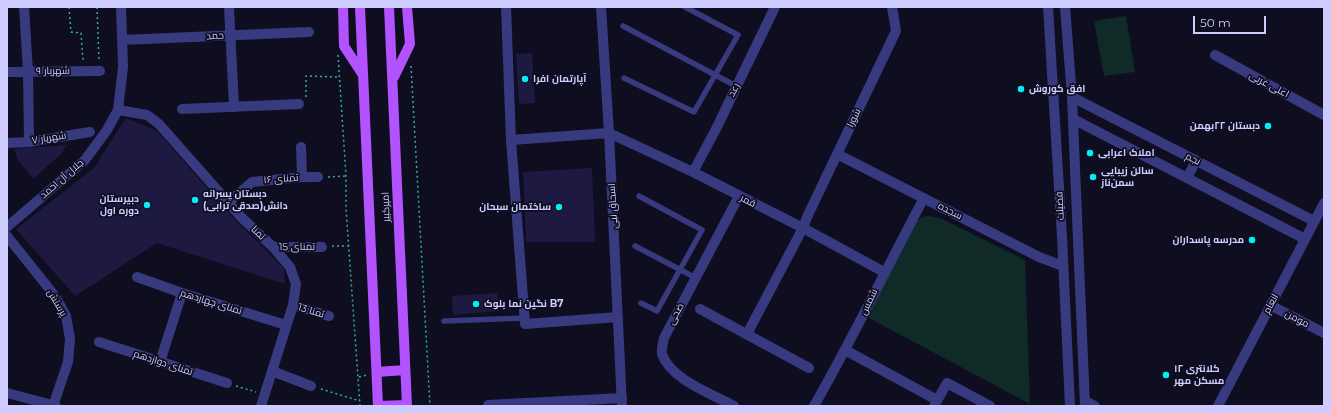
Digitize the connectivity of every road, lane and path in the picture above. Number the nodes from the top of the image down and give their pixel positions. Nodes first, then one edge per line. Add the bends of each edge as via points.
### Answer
1 (24, 7) edge
2 (69, 7) edge
3 (97, 7) edge
4 (120, 7) edge
5 (229, 7) edge
6 (343, 7) edge
7 (360, 7) edge
8 (389, 7) edge
9 (407, 7) edge
10 (506, 7) edge
11 (601, 7) edge
12 (684, 7) edge
13 (775, 7) edge
14 (892, 7) edge
15 (1048, 7) edge
16 (1065, 7) edge
17 (623, 26) dead end
18 (309, 32) dead end
19 (230, 35) junction
20 (122, 40) junction
21 (337, 51) dead end
22 (1215, 55) dead end
23 (410, 60) dead end
24 (84, 71) junction
25 (100, 71) joint
26 (7, 72) edge
27 (28, 72) junction
28 (715, 74) junction
29 (339, 76) junction
30 (364, 76) junction
31 (624, 78) dead end
32 (393, 79) junction
33 (736, 86) junction
34 (1054, 93) junction
35 (1072, 97) junction
36 (299, 104) joint
37 (234, 107) junction
38 (182, 109) dead end
39 (118, 110) junction
40 (1055, 115) junction
41 (1324, 115) edge
42 (1074, 119) junction
43 (90, 132) dead end
44 (609, 133) junction
45 (511, 140) junction
46 (29, 142) junction
47 (7, 143) edge
48 (301, 147) dead end
49 (837, 154) junction
50 (1196, 161) junction
51 (692, 172) junction
52 (346, 176) junction
53 (302, 177) junction
54 (318, 177) joint
55 (1187, 178) junction
56 (639, 196) dead end
57 (739, 196) junction
58 (924, 198) junction
59 (229, 202) junction
60 (1324, 203) edge
61 (1314, 221) junction
62 (7, 226) edge
63 (803, 228) junction
64 (7, 236) edge
65 (1305, 239) junction
66 (349, 246) junction
67 (635, 246) dead end
68 (322, 247) joint
69 (273, 248) junction
70 (1063, 266) junction
71 (679, 270) junction
72 (884, 272) junction
73 (136, 277) dead end
74 (696, 278) junction
75 (182, 293) junction
76 (641, 303) dead end
77 (293, 305) junction
78 (1270, 305) junction
79 (700, 309) dead end
80 (330, 316) dead end
81 (618, 317) junction
82 (525, 318) junction
83 (444, 321) dead end
84 (286, 325) junction
85 (1324, 333) edge
86 (747, 334) junction
87 (99, 342) dead end
88 (846, 350) junction
89 (160, 362) junction
90 (809, 368) dead end
91 (406, 370) junction
92 (272, 371) junction
93 (377, 372) junction
94 (227, 384) joint
95 (312, 386) joint
96 (7, 393) edge
97 (265, 395) junction
98 (360, 401) junction
99 (622, 402) edge
100 (936, 403) edge
101 (1085, 403) edge
102 (488, 404) dead end
103 (529, 404) edge
104 (54, 406) edge
105 (262, 406) edge
106 (360, 406) edge
107 (378, 406) edge
108 (407, 406) edge
109 (430, 406) edge
110 (734, 406) edge
111 (814, 406) edge
112 (990, 406) edge
113 (1070, 406) edge
114 (1095, 406) edge
115 (1218, 406) edge

1 - 27 street
2 - 24 path via 71,32 81,33
3 - 25 path
4 - 20 street, جلال آل احمد
5 - 19 street
6 - 30 main road via 344,46
7 - 30 main road, امیرکبیر
8 - 32 main road, امیرکبیر
9 - 32 main road via 410,44
10 - 45 street
11 - 44 street, اسحاق نبی
12 - 28 lane via 738,35
13 - 33 street, رعد
14 - 49 street, شورا via 896,31
15 - 34 street, فضیلت
16 - 35 street, فضیلت
17 - 28 lane
18 - 19 street, حمد
19 - 20 street, حمد
19 - 37 street
20 - 39 street, جلال آل احمد via 123,67
21 - 29 path
22 - 41 street, اعلی غربی
23 - 109 path
24 - 25 street, شهریار ۹
24 - 27 street, شهریار ۹
26 - 27 street, شهریار ۹
27 - 46 street
28 - 31 lane via 694,112
28 - 33 lane
29 - 36 path via 306,76 306,104
29 - 52 path
30 - 93 main road, امیرکبیر
32 - 91 main road, امیرکبیر
33 - 51 street, رعد
34 - 35 street, نجم
34 - 40 street, فضیلت
35 - 42 street, فضیلت
35 - 50 street, نجم
36 - 37 street
37 - 38 street
39 - 59 street, تمنا via 147,115 159,124
39 - 62 street, جلال آل احمد via 85,160
40 - 42 street, نجم
40 - 70 street, فضیلت
42 - 55 street, نجم
42 - 101 street, فضیلت
43 - 46 street, شهریار ۷
44 - 45 street
44 - 51 street, قمر
44 - 81 street, اسحاق نبی
45 - 82 street
46 - 47 street, شهریار ۷
48 - 53 street
49 - 58 street, سجده
49 - 63 street, شورا
50 - 55 street
50 - 61 street, نجم
51 - 57 street, قمر
52 - 54 path
52 - 66 path
53 - 54 street, تمنای ۱۶
53 - 59 street, تمنای ۱۶ via 252,182
55 - 65 street, نجم
56 - 71 lane via 702,230
57 - 63 street, قمر
57 - 74 street, ضحی
58 - 70 street, سجده via 1039,257
58 - 72 street, شمس
59 - 69 street, تمنا
60 - 61 street, انعام
61 - 65 street, انعام
63 - 72 street, قمر
63 - 86 street, شورا
64 - 104 street, پرستش via 55,296 66,316 70,339 68,362
65 - 78 street, انعام
66 - 68 path
66 - 98 path
67 - 71 lane
68 - 69 street, تمنای 15
69 - 77 street, تمنا via 290,267 296,284
70 - 113 street, فضیلت
71 - 74 lane
71 - 76 lane via 657,311
72 - 88 street, شمس
73 - 75 street, تمنای چهاردهم
74 - 110 street, ضحی via 664,338 661,352 667,365 679,377
75 - 84 street, تمنای چهاردهم
75 - 89 street
77 - 80 street, تمنا 13
77 - 84 street, تمنا
78 - 85 street, مومن
78 - 115 street, انعام
79 - 86 street
81 - 82 street via 525,324
81 - 99 street, اسحاق نبی
82 - 83 lane
84 - 92 street, تمنا
86 - 90 street
87 - 89 street, تمنای دوازدهم
88 - 100 street
88 - 111 street, شمس
89 - 94 street, تمنای دوازدهم
91 - 93 main road
91 - 108 main road, امیرکبیر
92 - 95 street
92 - 97 street, تمنا
93 - 107 main road, امیرکبیر
94 - 97 path
95 - 98 path
96 - 104 street
97 - 105 street, تمنا
98 - 106 path
99 - 103 street
100 - 112 street via 947,383
101 - 114 street
102 - 103 street
107 - 108 main road

